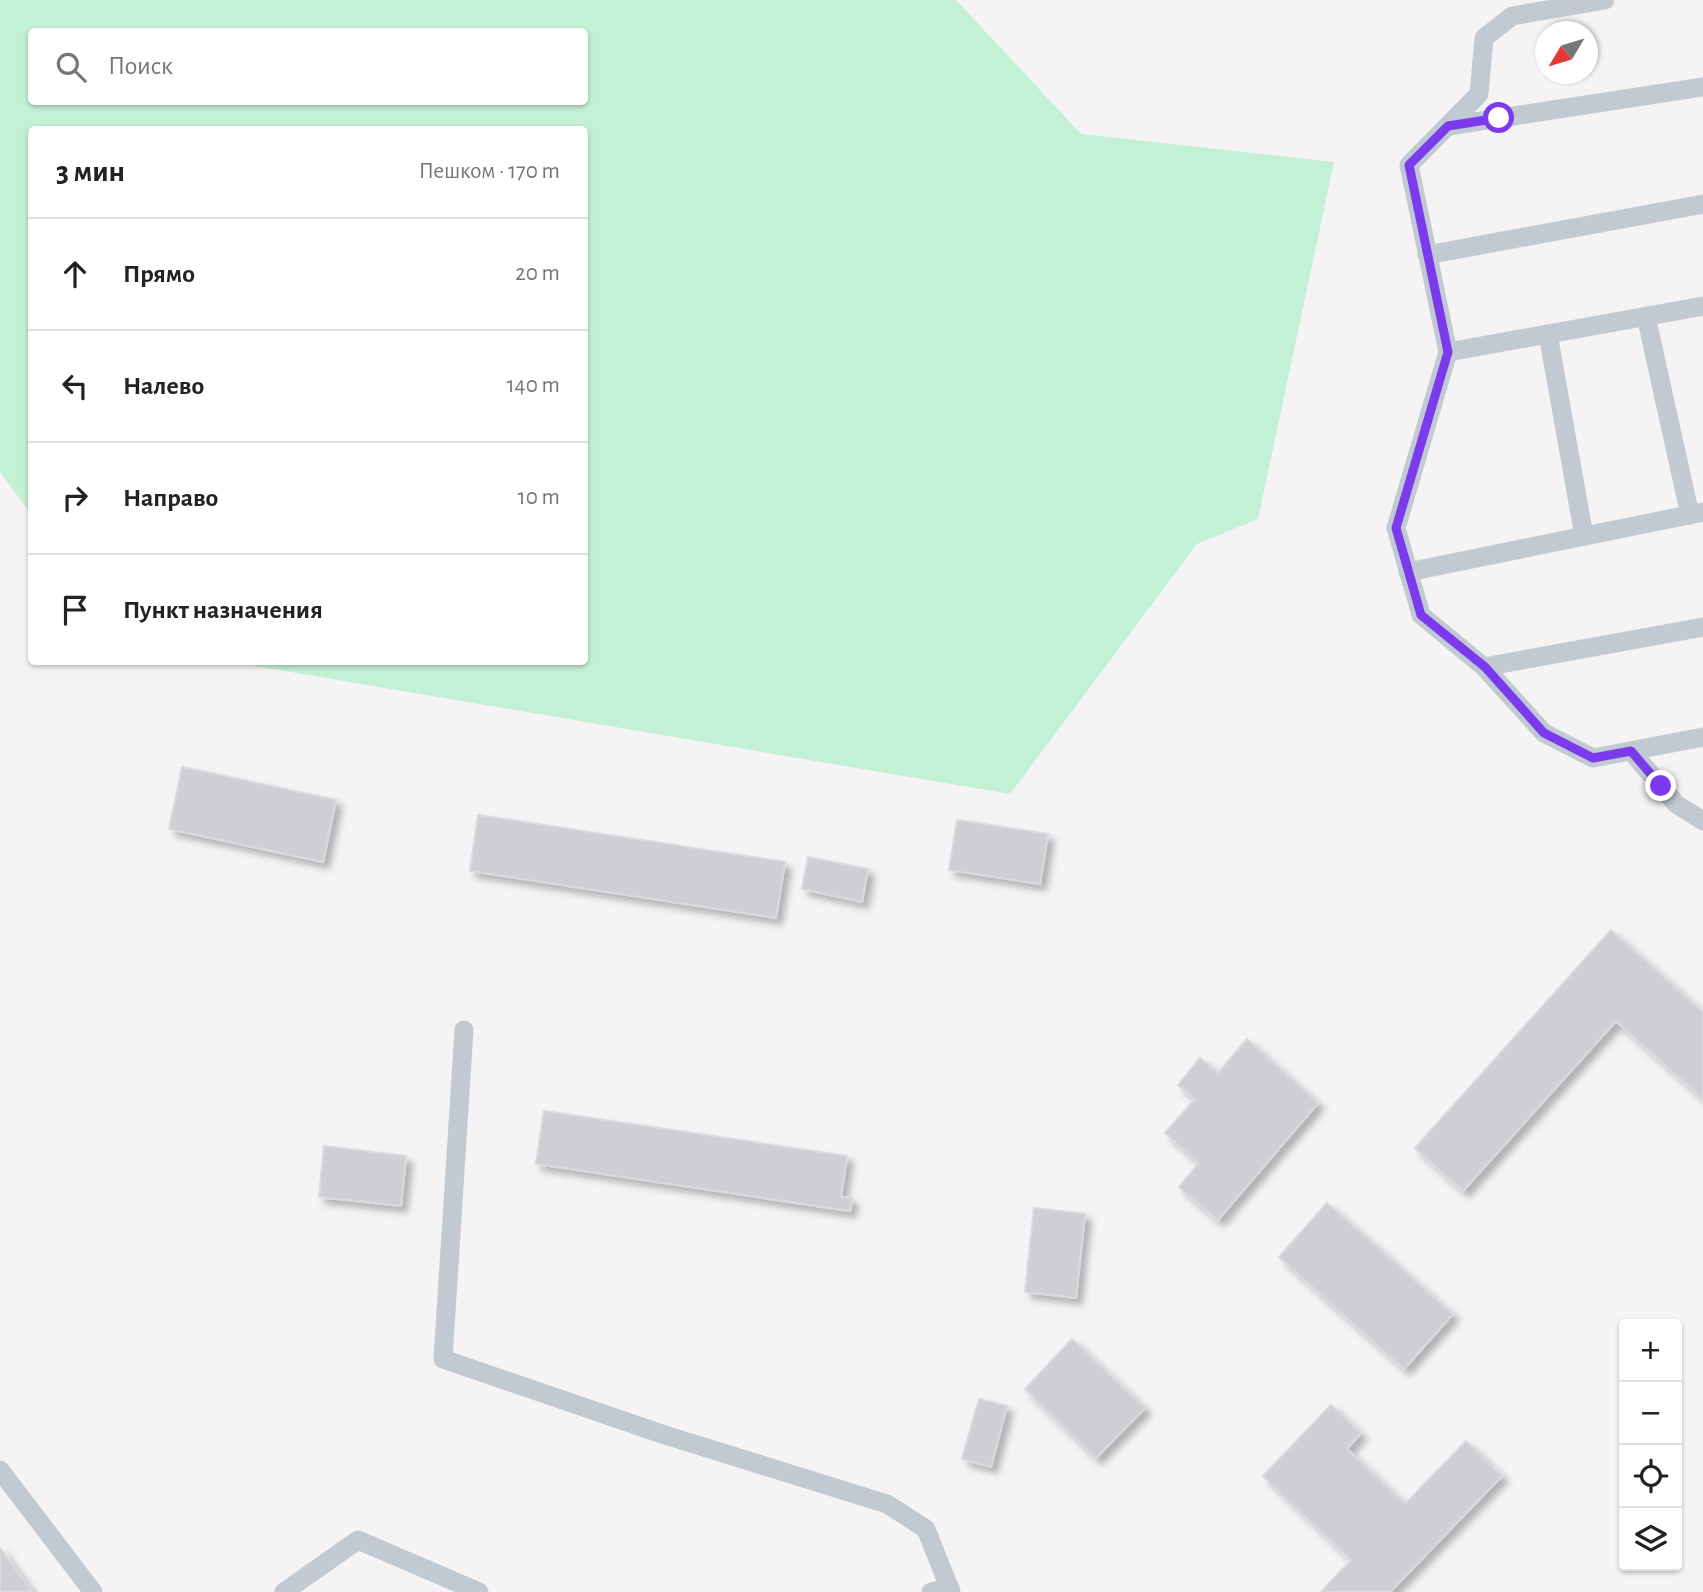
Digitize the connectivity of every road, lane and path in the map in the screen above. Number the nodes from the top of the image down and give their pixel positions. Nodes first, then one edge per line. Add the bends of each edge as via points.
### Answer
1 (1605, 0) edge
2 (1703, 87) edge
3 (1448, 126) junction
4 (1703, 204) edge
5 (1427, 256) junction
6 (1703, 306) edge
7 (1646, 316) junction
8 (1548, 334) junction
9 (1448, 352) junction
10 (1696, 513) edge
11 (1584, 537) junction
12 (1408, 572) junction
13 (1703, 627) edge
14 (1485, 667) junction
15 (1703, 737) edge
16 (1631, 751) junction
17 (1703, 821) edge
18 (464, 1030) dead end
19 (0, 1470) edge
20 (944, 1591) edge
21 (93, 1592) edge
22 (284, 1592) edge
23 (479, 1592) edge

1 - 3 lane via 1512,16 1484,38 1479,94
2 - 3 lane
3 - 5 lane via 1409,165
4 - 5 lane
5 - 9 lane
6 - 7 lane
7 - 8 lane
7 - 10 lane
8 - 9 lane
8 - 11 lane
9 - 12 lane via 1396,528
10 - 11 lane
11 - 12 lane
12 - 14 lane via 1421,615
13 - 14 lane
14 - 16 lane via 1544,733 1593,758
15 - 16 lane
16 - 17 lane via 1676,804
18 - 20 lane via 443,1359 887,1504 926,1529
19 - 21 lane
22 - 23 lane via 358,1540

